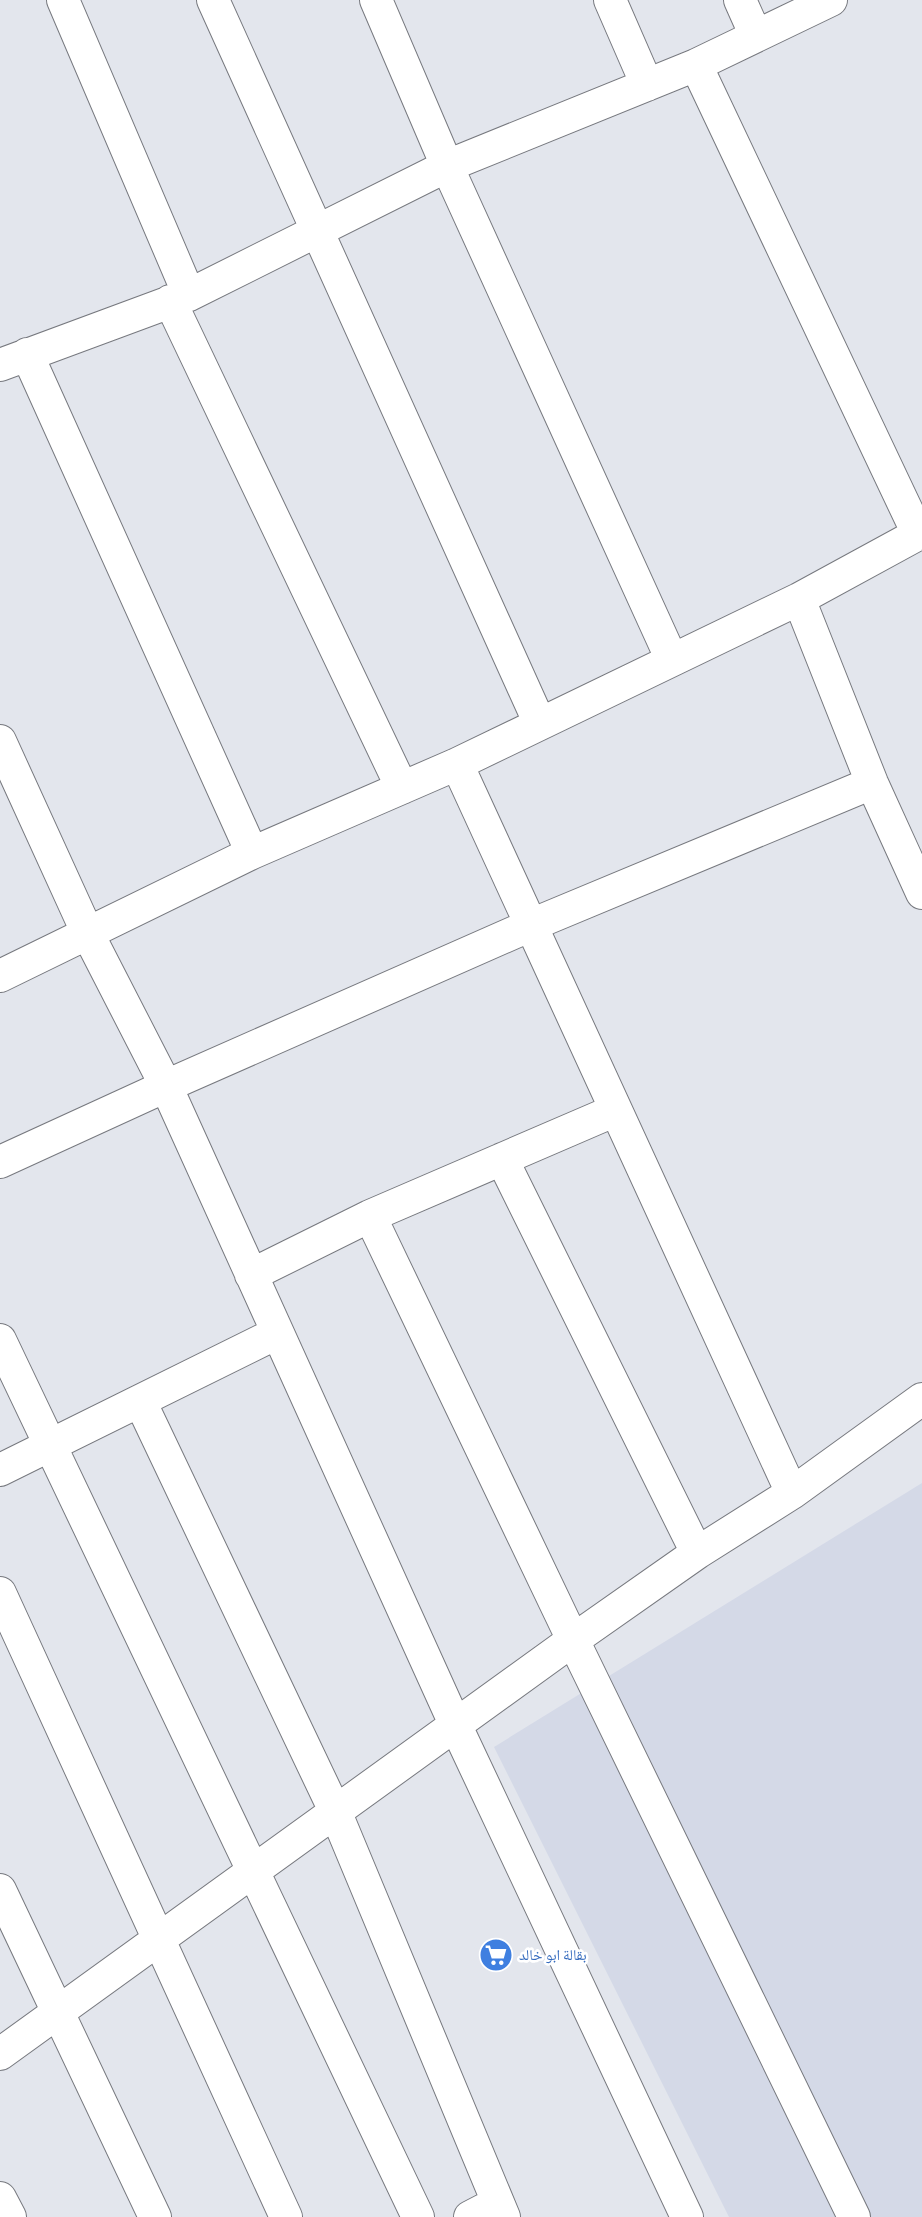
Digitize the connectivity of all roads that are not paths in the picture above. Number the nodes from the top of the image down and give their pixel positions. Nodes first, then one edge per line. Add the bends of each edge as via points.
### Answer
1 (63, 0) edge
2 (213, 0) edge
3 (375, 0) edge
4 (610, 0) edge
5 (740, 0) edge
6 (831, 0) edge
7 (756, 36) junction
8 (696, 64) junction
9 (647, 85) junction
10 (447, 166) junction
11 (316, 230) junction
12 (179, 298) junction
13 (13, 359) edge
14 (920, 533) edge
15 (799, 599) junction
16 (672, 660) junction
17 (540, 724) junction
18 (0, 741) edge
19 (457, 764) junction
20 (872, 783) junction
21 (402, 788) junction
22 (252, 852) junction
23 (922, 893) edge
24 (531, 925) junction
25 (88, 934) junction
26 (0, 976) edge
27 (166, 1086) junction
28 (616, 1110) junction
29 (502, 1159) junction
30 (0, 1162) edge
31 (370, 1216) junction
32 (251, 1275) junction
33 (277, 1332) junction
34 (0, 1340) edge
35 (922, 1399) edge
36 (140, 1401) junction
37 (49, 1446) junction
38 (0, 1470) edge
39 (792, 1493) junction
40 (697, 1553) junction
41 (0, 1593) edge
42 (573, 1641) junction
43 (455, 1725) junction
44 (335, 1811) junction
45 (252, 1871) junction
46 (0, 1890) edge
47 (158, 1938) junction
48 (57, 2011) junction
49 (0, 2054) edge
50 (0, 2198) edge
51 (500, 2210) edge
52 (9, 2217) edge
53 (155, 2217) edge
54 (286, 2217) edge
55 (418, 2217) edge
56 (470, 2217) edge
57 (687, 2217) edge
58 (854, 2217) edge

1 - 12 street
2 - 11 street
3 - 10 street
4 - 9 street
5 - 7 street
6 - 7 street
7 - 8 street
8 - 9 street
8 - 14 street
9 - 10 street
10 - 11 street
10 - 16 street
11 - 12 street
11 - 17 street
12 - 13 street
12 - 21 street
13 - 22 street
14 - 15 street
15 - 16 street
15 - 20 street
16 - 17 street
17 - 19 street
18 - 25 street
19 - 21 street
19 - 24 street
20 - 23 street
20 - 24 street
21 - 22 street
22 - 25 street
24 - 27 street
24 - 28 street
25 - 26 street
25 - 27 street
27 - 30 street
27 - 32 street
28 - 29 street
28 - 39 street
29 - 31 street
29 - 40 street
31 - 32 street
31 - 42 street
32 - 33 street
33 - 36 street
33 - 43 street
34 - 37 street
35 - 39 street
36 - 37 street
36 - 44 street
37 - 38 street
37 - 45 street
39 - 40 street
40 - 42 street
41 - 47 street
42 - 43 street
42 - 58 street
43 - 44 street
43 - 57 street
44 - 45 street
44 - 51 street
45 - 47 street
45 - 55 street
46 - 48 street
47 - 48 street
47 - 54 street
48 - 49 street
48 - 53 street
50 - 52 street
51 - 56 street

